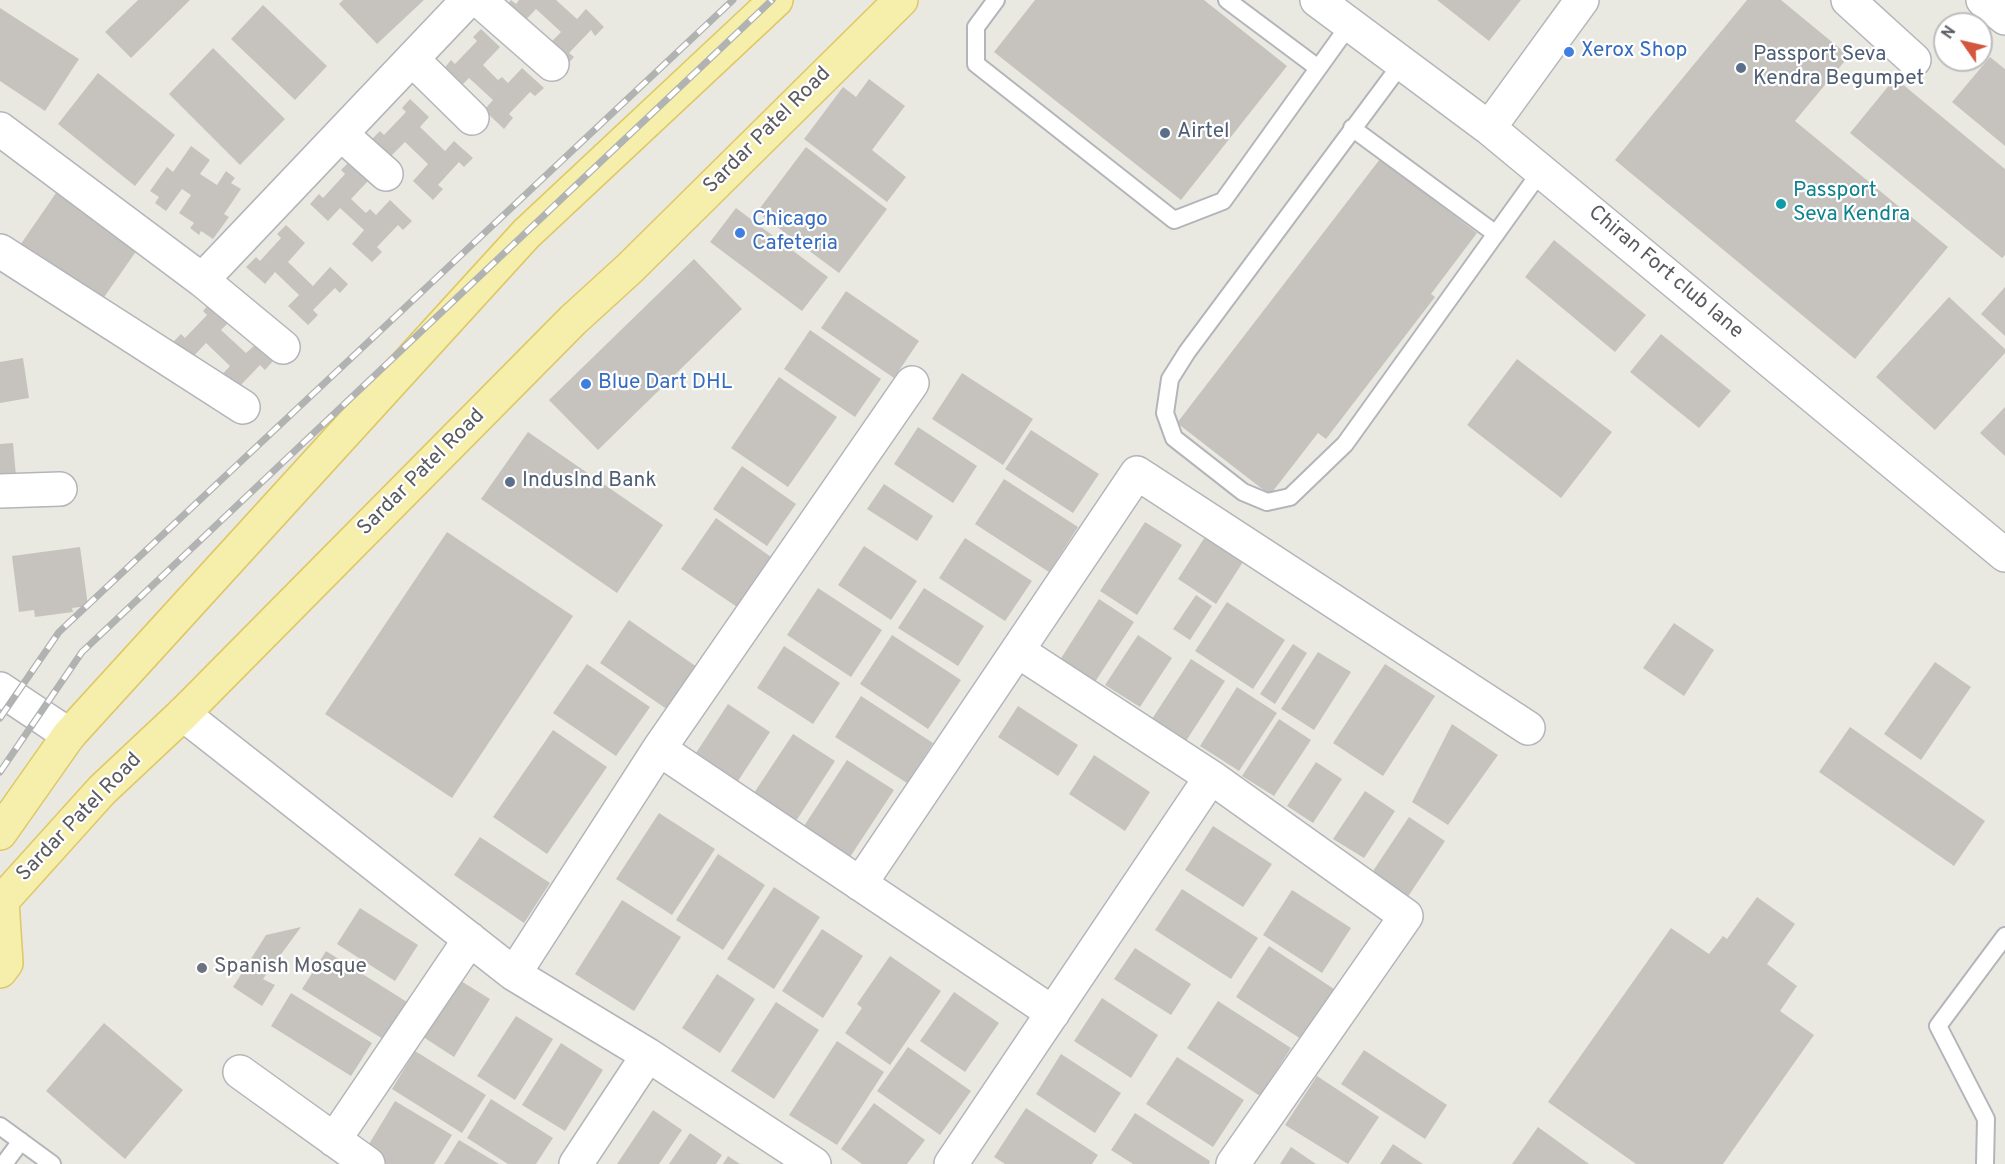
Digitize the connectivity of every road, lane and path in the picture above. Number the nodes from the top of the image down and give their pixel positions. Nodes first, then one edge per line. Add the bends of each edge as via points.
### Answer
1 (468, 0) edge
2 (478, 0) edge
3 (776, 0) edge
4 (900, 0) edge
5 (996, 0) edge
6 (1227, 0) edge
7 (1317, 0) edge
8 (1582, 0) edge
9 (1848, 0) edge
10 (1983, 0) edge
11 (2005, 18) edge
12 (1350, 24) junction
13 (412, 59) junction
14 (1914, 60) dead end
15 (1402, 63) junction
16 (552, 64) dead end
17 (1318, 68) junction
18 (471, 118) dead end
19 (1352, 128) junction
20 (1489, 128) junction
21 (0, 129) edge
22 (341, 134) junction
23 (1541, 171) junction
24 (386, 174) dead end
25 (1496, 234) junction
26 (0, 251) edge
27 (202, 280) junction
28 (283, 347) dead end
29 (912, 383) dead end
30 (243, 407) dead end
31 (60, 489) dead end
32 (0, 491) edge
33 (2005, 555) edge
34 (1018, 651) junction
35 (0, 689) edge
36 (183, 714) junction
37 (1528, 728) dead end
38 (69, 735) junction
39 (658, 749) junction
40 (1211, 777) junction
41 (3, 823) edge
42 (860, 884) junction
43 (1, 902) edge
44 (2005, 936) edge
45 (470, 939) junction
46 (0, 971) edge
47 (514, 974) junction
48 (1053, 1013) junction
49 (648, 1055) junction
50 (240, 1072) dead end
51 (0, 1126) edge
52 (334, 1140) junction
53 (21, 1141) junction
54 (4, 1164) edge
55 (52, 1164) edge
56 (368, 1164) edge
57 (576, 1164) edge
58 (814, 1164) edge
59 (951, 1164) edge
60 (1233, 1164) edge
61 (1985, 1164) edge

1 - 13 street
2 - 16 street
3 - 38 main road via 526,234
4 - 36 main road, Sardar Patel Road via 573,320
5 - 17 lane via 976,27 976,64 1174,220 1223,201
6 - 17 lane
7 - 12 street, Chiran Fort club lane
8 - 20 street
9 - 14 street
10 - 11 street
12 - 15 street, Chiran Fort club lane
12 - 17 lane
13 - 18 street
13 - 22 street
15 - 19 lane
15 - 20 street, Chiran Fort club lane
19 - 25 lane
19 - 25 lane via 1170,379 1165,413 1174,438 1243,492 1267,502 1290,497 1346,444
20 - 23 street, Chiran Fort club lane
21 - 27 street
22 - 24 street
22 - 27 street
23 - 25 lane
23 - 33 street, Chiran Fort club lane
26 - 30 street
27 - 28 street
29 - 39 street
31 - 32 street
34 - 37 street via 1137,472
34 - 40 street
34 - 42 street
35 - 38 street
36 - 43 main road, Sardar Patel Road via 102,790
36 - 45 street
38 - 41 main road
39 - 42 street
39 - 47 street
40 - 48 street
40 - 60 street via 1406,916
42 - 48 street
43 - 46 main road, Sardar Patel Road via 6,963
44 - 61 lane via 1938,1026 1986,1119
45 - 47 street
45 - 52 street
47 - 49 street
48 - 59 street
49 - 57 street
49 - 58 street
50 - 52 street
51 - 53 lane
52 - 56 street
53 - 54 lane
53 - 55 lane

